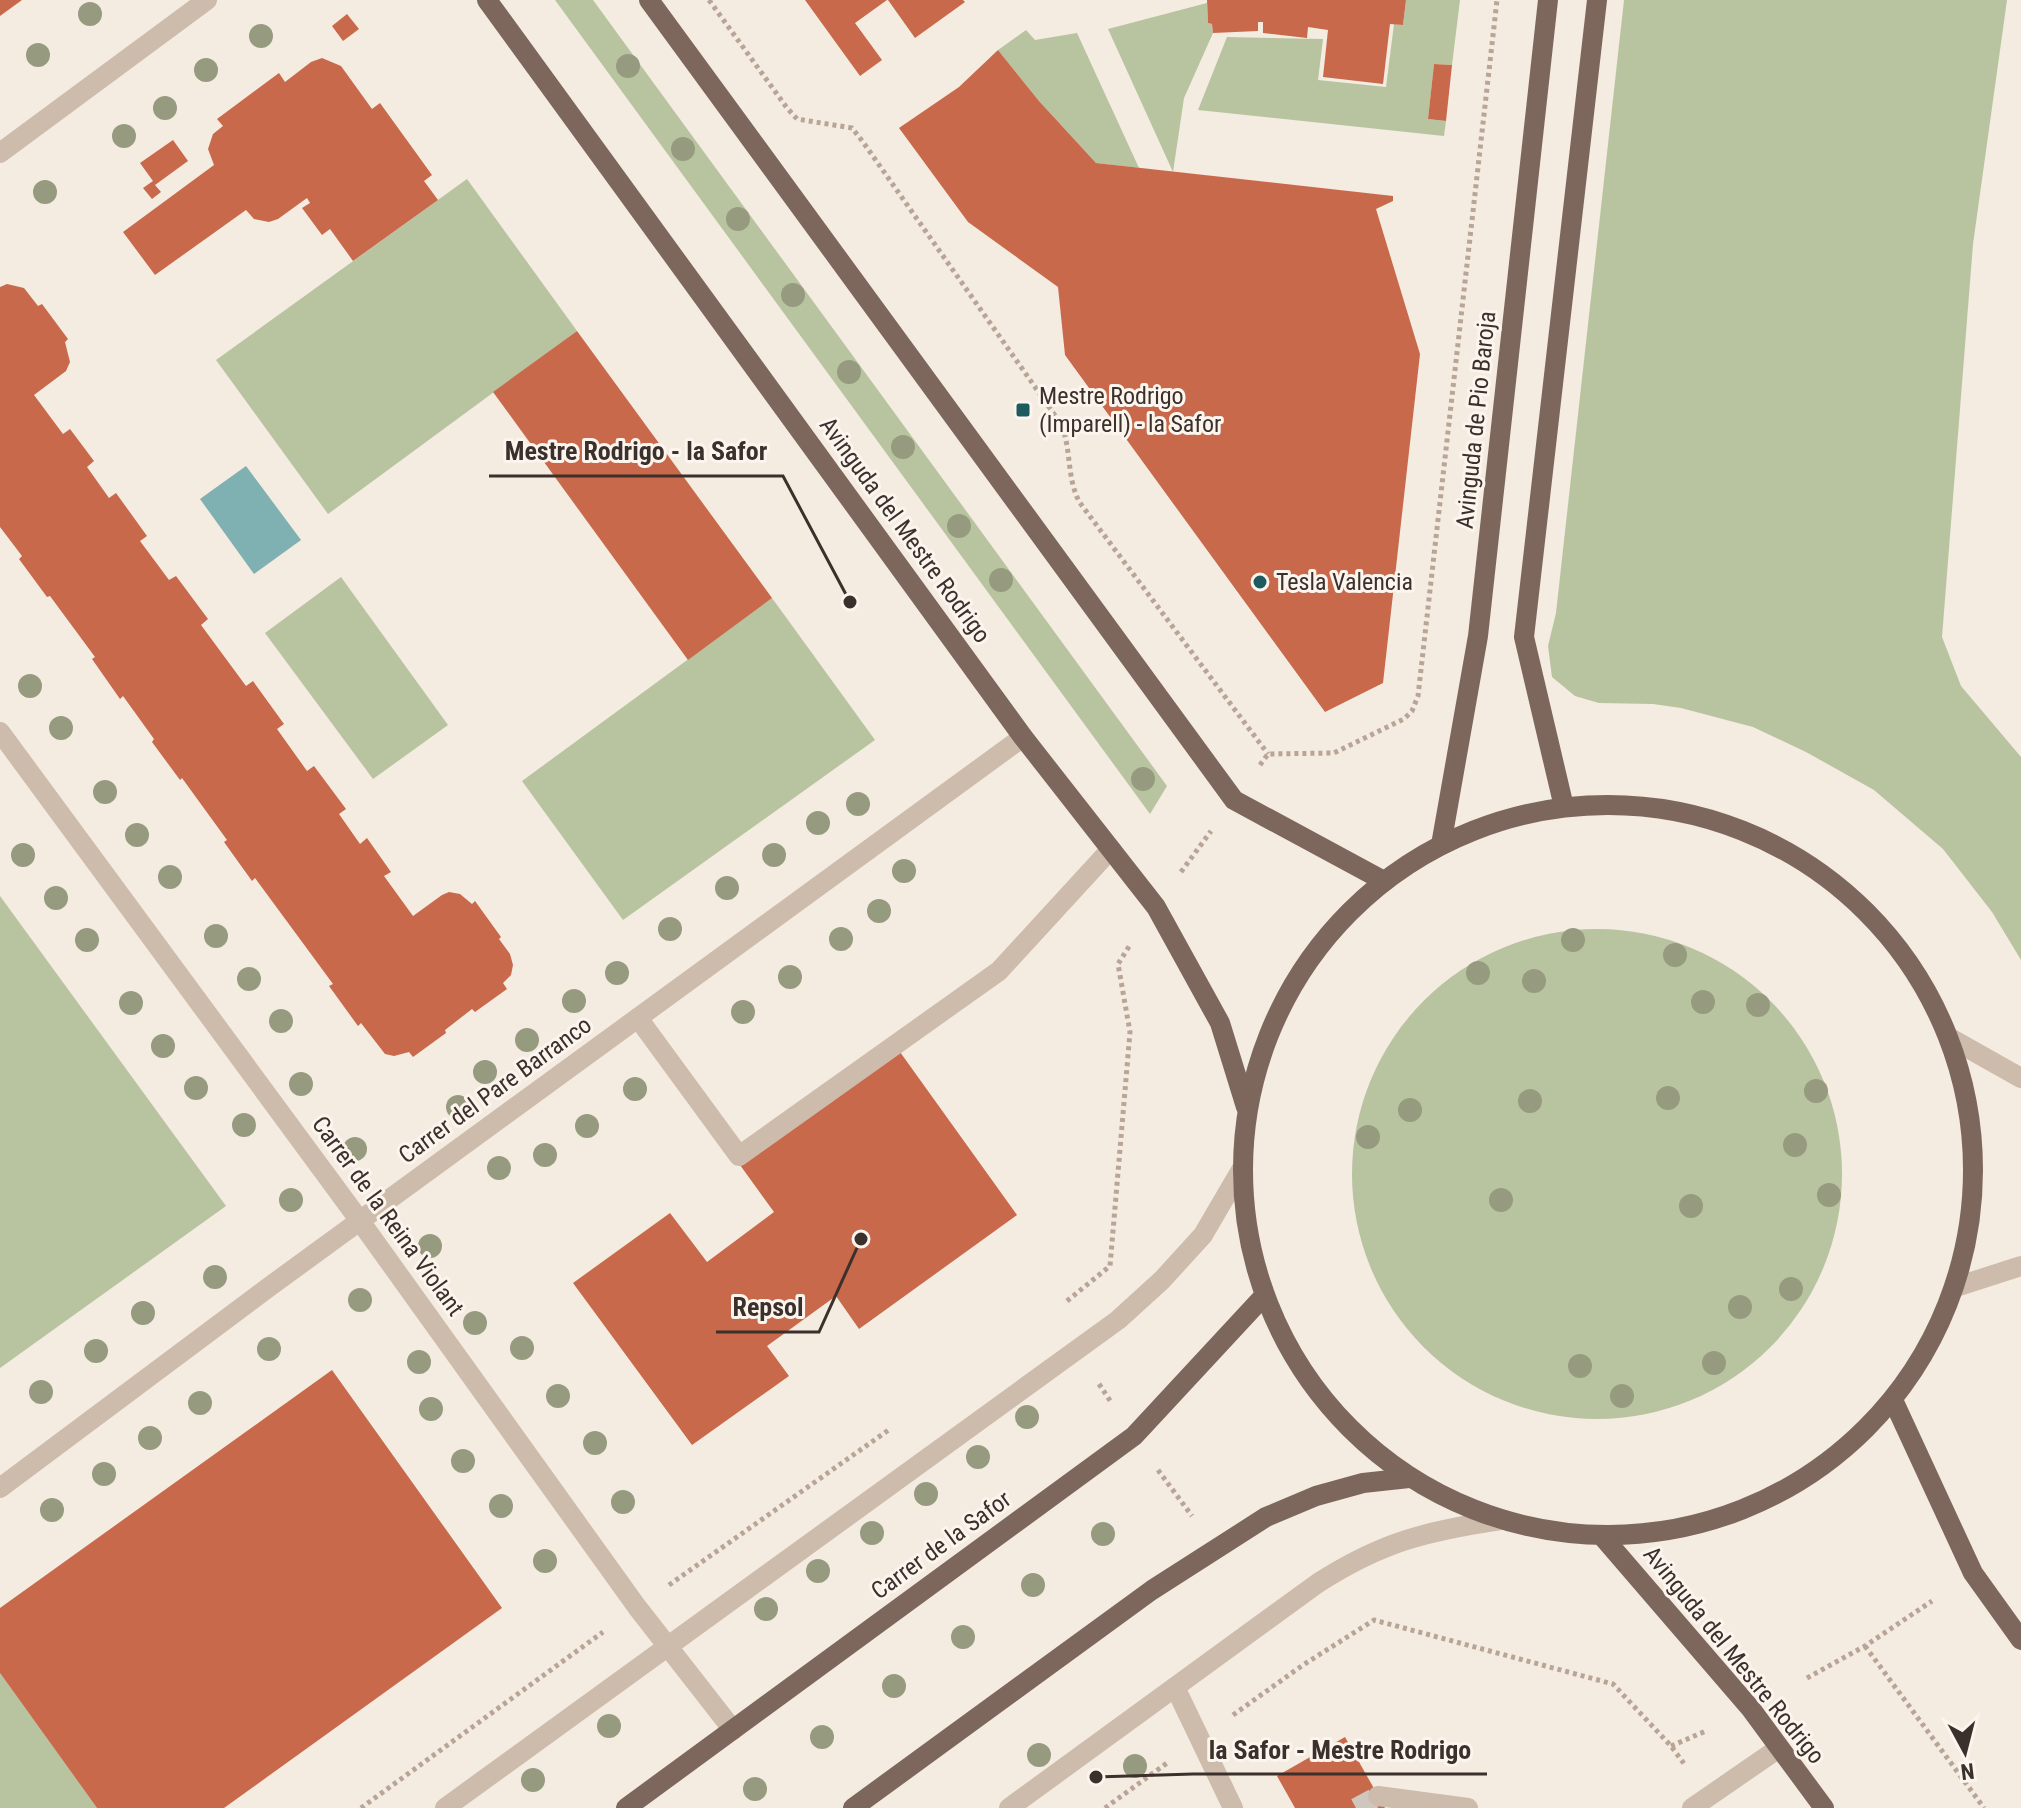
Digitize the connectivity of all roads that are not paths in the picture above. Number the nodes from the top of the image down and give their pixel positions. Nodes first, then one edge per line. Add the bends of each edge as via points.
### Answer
1 (207, 0) edge
2 (487, 0) edge
3 (649, 0) edge
4 (1548, 0) edge
5 (1597, 0) edge
6 (0, 153) edge
7 (0, 732) edge
8 (1023, 737) junction
9 (1564, 807) junction
10 (1441, 845) junction
11 (1111, 849) junction
12 (1384, 881) junction
13 (638, 1018) junction
14 (1950, 1038) junction
15 (2021, 1078) edge
16 (1246, 1108) junction
17 (1241, 1170) junction
18 (360, 1221) junction
19 (2021, 1266) edge
20 (1956, 1287) junction
21 (1263, 1297) junction
22 (1893, 1400) junction
23 (1409, 1478) junction
24 (0, 1488) edge
25 (1501, 1520) junction
26 (1602, 1536) junction
27 (2021, 1640) edge
28 (668, 1647) junction
29 (1175, 1687) junction
30 (733, 1730) junction
31 (1779, 1748) junction
32 (1378, 1796) tunnel mouth
33 (1700, 1803) edge
34 (1820, 1807) edge
35 (445, 1808) edge
36 (626, 1808) edge
37 (853, 1808) edge
38 (1009, 1808) edge
39 (1233, 1808) edge
40 (1468, 1808) edge

1 - 6 street
2 - 8 main road, Avinguda del Mestre Rodrigo
3 - 12 main road via 1234,800
4 - 10 main road, Avinguda de Pio Baroja via 1478,636
5 - 9 main road via 1524,637
7 - 18 street, Carrer de la Reina Violant
8 - 11 main road, Avinguda del Mestre Rodrigo
8 - 13 street, Carrer del Pare Barranco
9 - 10 main road via 1500,820
9 - 14 main road via 1644,806 1723,823 1796,856 1860,904 1896,945 1913,966
10 - 12 main road
11 - 13 street via 999,971 739,1156
11 - 16 main road, Avinguda del Mestre Rodrigo via 1156,907 1220,1023
12 - 16 main road via 1334,927 1294,982 1264,1043
13 - 18 street, Carrer del Pare Barranco
14 - 15 street
14 - 20 main road via 1968,1098 1975,1162 1970,1225
16 - 17 main road
17 - 21 main road
17 - 28 street via 1203,1235 1118,1320
18 - 24 street, Carrer del Pare Barranco
18 - 28 street, Carrer de la Reina Violant
19 - 20 street
20 - 22 main road via 1930,1346
21 - 23 main road via 1288,1350 1322,1399 1362,1442
21 - 30 main road, Carrer de la Safor via 1134,1436
22 - 26 main road via 1834,1458 1763,1501 1684,1528
22 - 27 main road via 1973,1573
23 - 25 main road
23 - 37 main road via 1363,1483 1266,1517 1152,1590
25 - 26 main road
25 - 29 street via 1413,1536 1344,1567
26 - 31 main road, Avinguda del Mestre Rodrigo
28 - 30 street, Carrer de la Reina Violant
28 - 35 street
29 - 38 street
29 - 39 street
30 - 36 main road, Carrer de la Safor
31 - 33 street
31 - 34 main road, Avinguda del Mestre Rodrigo
32 - 40 street

